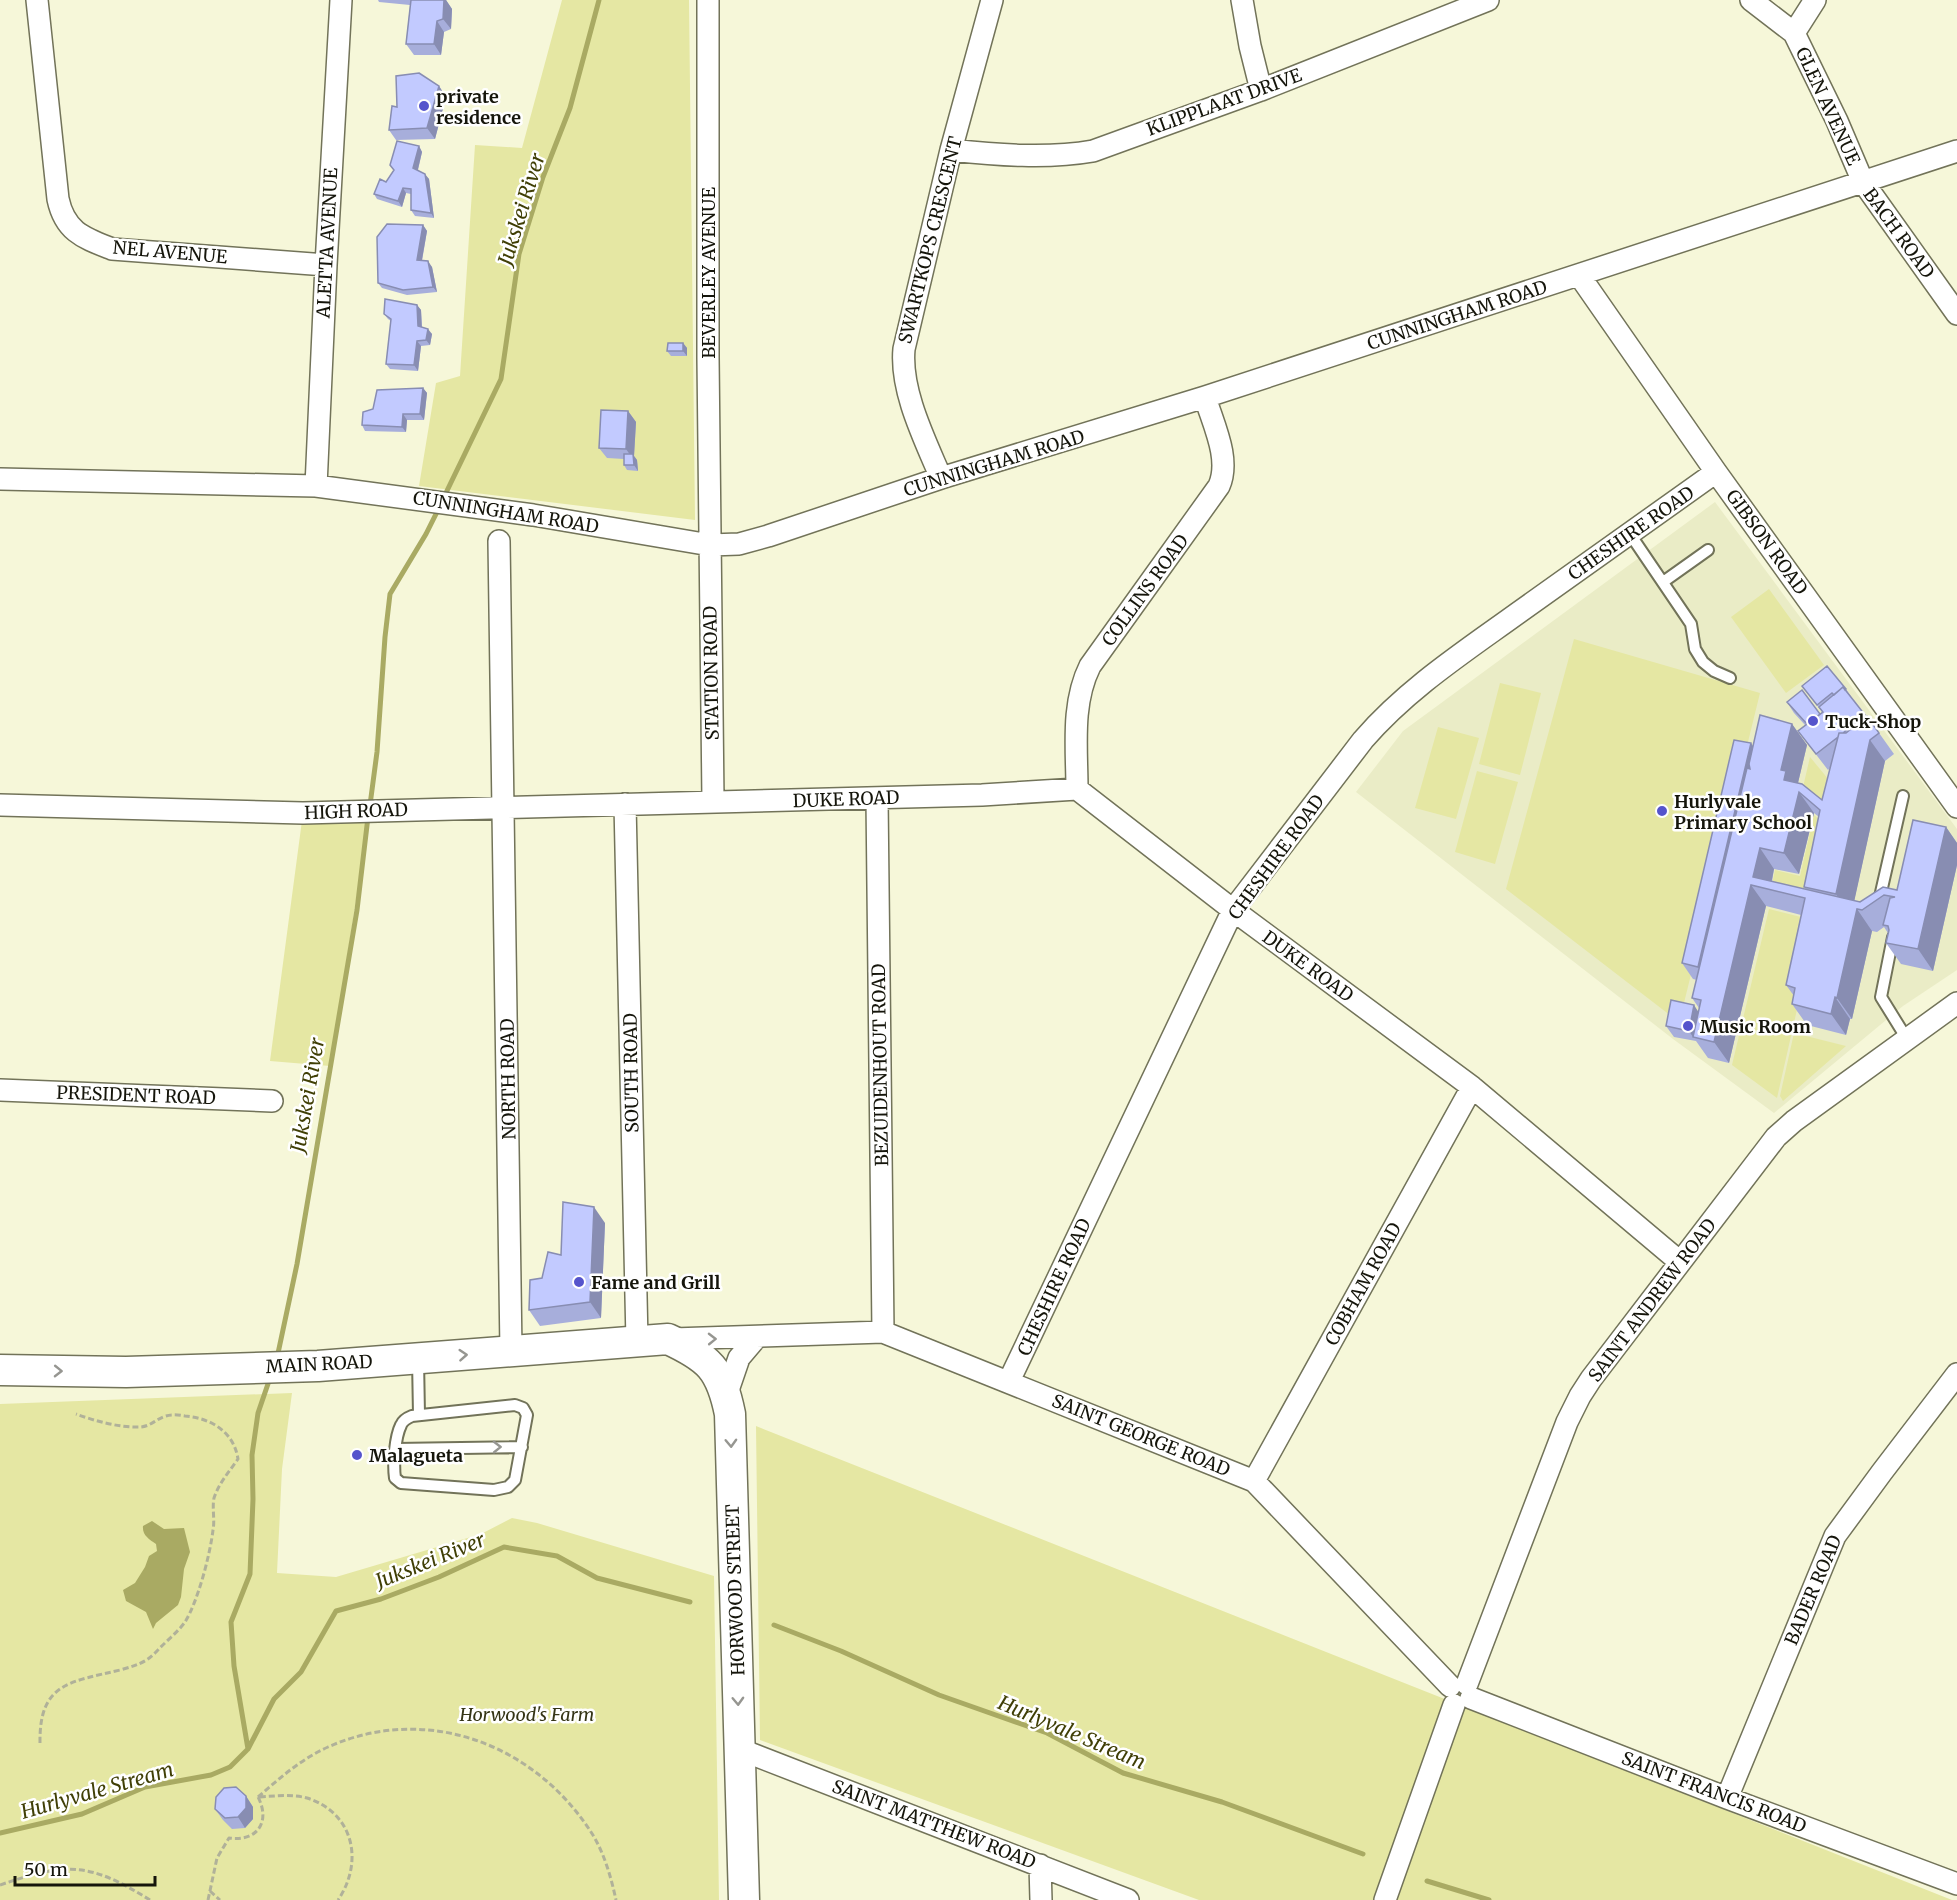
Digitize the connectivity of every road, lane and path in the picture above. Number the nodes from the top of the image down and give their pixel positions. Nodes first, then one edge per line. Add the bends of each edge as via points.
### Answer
1 (37, 0) edge
2 (341, 0) edge
3 (708, 0) edge
4 (992, 0) edge
5 (1242, 0) edge
6 (1488, 0) edge
7 (1751, 0) edge
8 (1815, 0) edge
9 (1794, 33) junction
10 (1261, 90) junction
11 (951, 150) junction
12 (1957, 151) edge
13 (1863, 182) junction
14 (326, 265) junction
15 (1579, 275) junction
16 (1957, 314) edge
17 (1205, 398) junction
18 (1716, 472) junction
19 (941, 478) junction
20 (0, 479) edge
21 (316, 486) junction
22 (1630, 534) junction
23 (499, 541) dead end
24 (710, 545) junction
25 (1708, 550) dead end
26 (1663, 582) junction
27 (1730, 678) dead end
28 (1077, 789) junction
29 (1903, 796) dead end
30 (878, 798) junction
31 (713, 801) junction
32 (625, 804) junction
33 (0, 806) edge
34 (504, 806) junction
35 (1957, 807) edge
36 (1879, 908) edge
37 (1233, 910) junction
38 (1888, 924) edge
39 (1957, 1003) edge
40 (1907, 1038) junction
41 (1472, 1087) junction
42 (0, 1090) edge
43 (272, 1101) dead end
44 (1680, 1262) junction
45 (883, 1332) junction
46 (756, 1338) junction
47 (668, 1340) junction
48 (637, 1341) junction
49 (511, 1351) junction
50 (418, 1358) junction
51 (0, 1370) edge
52 (1957, 1374) edge
53 (1009, 1382) junction
54 (726, 1396) junction
55 (76, 1414) dead end
56 (418, 1415) junction
57 (522, 1447) junction
58 (396, 1449) junction
59 (1254, 1480) junction
60 (1461, 1693) junction
61 (40, 1743) dead end
62 (739, 1749) junction
63 (258, 1797) junction
64 (1727, 1798) junction
65 (1040, 1865) junction
66 (1957, 1884) edge
67 (0, 1886) edge
68 (210, 1890) junction
69 (150, 1900) edge
70 (208, 1900) edge
71 (220, 1900) edge
72 (338, 1900) edge
73 (616, 1900) edge
74 (744, 1900) edge
75 (1041, 1900) edge
76 (1128, 1900) edge
77 (1385, 1900) edge

1 - 14 street, NEL AVENUE via 58,199 65,218 80,236 112,249
2 - 14 street, ALETTA AVENUE
3 - 24 street, BEVERLEY AVENUE
4 - 11 street, SWARTKOPS CRESCENT
5 - 10 street
6 - 10 street, KLIPPLAAT DRIVE
7 - 9 street
8 - 9 street, GLEN AVENUE
9 - 13 street, GLEN AVENUE
10 - 11 street, KLIPPLAAT DRIVE via 1093,151 1004,155
11 - 19 street, SWARTKOPS CRESCENT via 902,363 909,397
12 - 13 street, CUNNINGHAM ROAD
13 - 15 street, CUNNINGHAM ROAD
13 - 16 street, BACH ROAD
14 - 21 street, ALETTA AVENUE
15 - 17 street, CUNNINGHAM ROAD
15 - 18 street, GIBSON ROAD
17 - 19 street, CUNNINGHAM ROAD
17 - 28 street, COLLINS ROAD via 1223,463 1222,478 1083,681 1078,708
18 - 22 street, CHESHIRE ROAD
18 - 35 street, GIBSON ROAD
19 - 24 street, CUNNINGHAM ROAD via 768,536 739,544
20 - 21 street, CUNNINGHAM ROAD
21 - 24 street, CUNNINGHAM ROAD via 533,515
22 - 26 lane
22 - 37 street, CHESHIRE ROAD via 1442,668 1382,718
23 - 34 street, NORTH ROAD
24 - 31 street, STATION ROAD
25 - 26 lane
26 - 27 lane via 1691,624 1695,649 1703,662
28 - 30 street, DUKE ROAD
28 - 37 street, DUKE ROAD
29 - 36 lane
30 - 31 street, DUKE ROAD
30 - 45 street, BEZUIDENHOUT ROAD
31 - 32 street, HIGH ROAD
32 - 34 street, HIGH ROAD
32 - 48 street, SOUTH ROAD
33 - 34 street, HIGH ROAD via 303,813
34 - 49 street, NORTH ROAD
37 - 41 street, DUKE ROAD
37 - 53 street, CHESHIRE ROAD
38 - 40 lane via 1893,940 1881,998
39 - 40 street, SAINT ANDREW ROAD
40 - 44 street, SAINT ANDREW ROAD via 1776,1137
41 - 44 street, DUKE ROAD
41 - 59 street, COBHAM ROAD
42 - 43 street, PRESIDENT ROAD
44 - 60 street, SAINT ANDREW ROAD via 1574,1407
45 - 46 street, SAINT GEORGE ROAD
45 - 53 street, SAINT GEORGE ROAD
47 -> 46 street, SAINT GEORGE ROAD
46 - 54 street via 740,1358
47 - 48 main road, HORWOOD STREET
47 - 54 main road, HORWOOD STREET via 705,1360 719,1376
48 - 49 main road, MAIN ROAD
50 -> 49 main road, MAIN ROAD
51 -> 50 main road, MAIN ROAD via 126,1372 318,1366
50 - 56 lane
52 - 64 street, BADER ROAD via 1835,1536
53 - 59 street, SAINT GEORGE ROAD
54 -> 62 main road, HORWOOD STREET
55 - 61 path via 132,1427 151,1425 165,1416 196,1417 219,1426 236,1448 238,1459 214,1500 214,1529 207,1559 183,1624 141,1664 63,1685 45,1705
56 - 57 lane via 514,1405 523,1408 527,1415
56 - 58 lane via 400,1425
58 -> 57 lane
57 - 58 lane via 515,1480 494,1490 401,1483 395,1478 393,1467
59 - 60 street, SAINT GEORGE ROAD
60 - 64 street, SAINT FRANCIS ROAD
60 - 77 street, SAINT ANDREW ROAD
62 - 65 street, SAINT MATTHEW ROAD
62 - 74 main road, HORWOOD STREET
63 - 68 path via 264,1813 259,1829 248,1837 229,1838 217,1858
63 - 72 path via 306,1798 338,1816 353,1851 348,1883
63 - 73 path via 291,1768 329,1747 370,1733 413,1729 457,1734 498,1747 535,1769 567,1798 592,1833 610,1873
64 - 66 street, SAINT FRANCIS ROAD
65 - 75 street
65 - 76 street, SAINT MATTHEW ROAD
67 - 69 path via 52,1869 77,1869 113,1878
68 - 70 path
68 - 71 path

